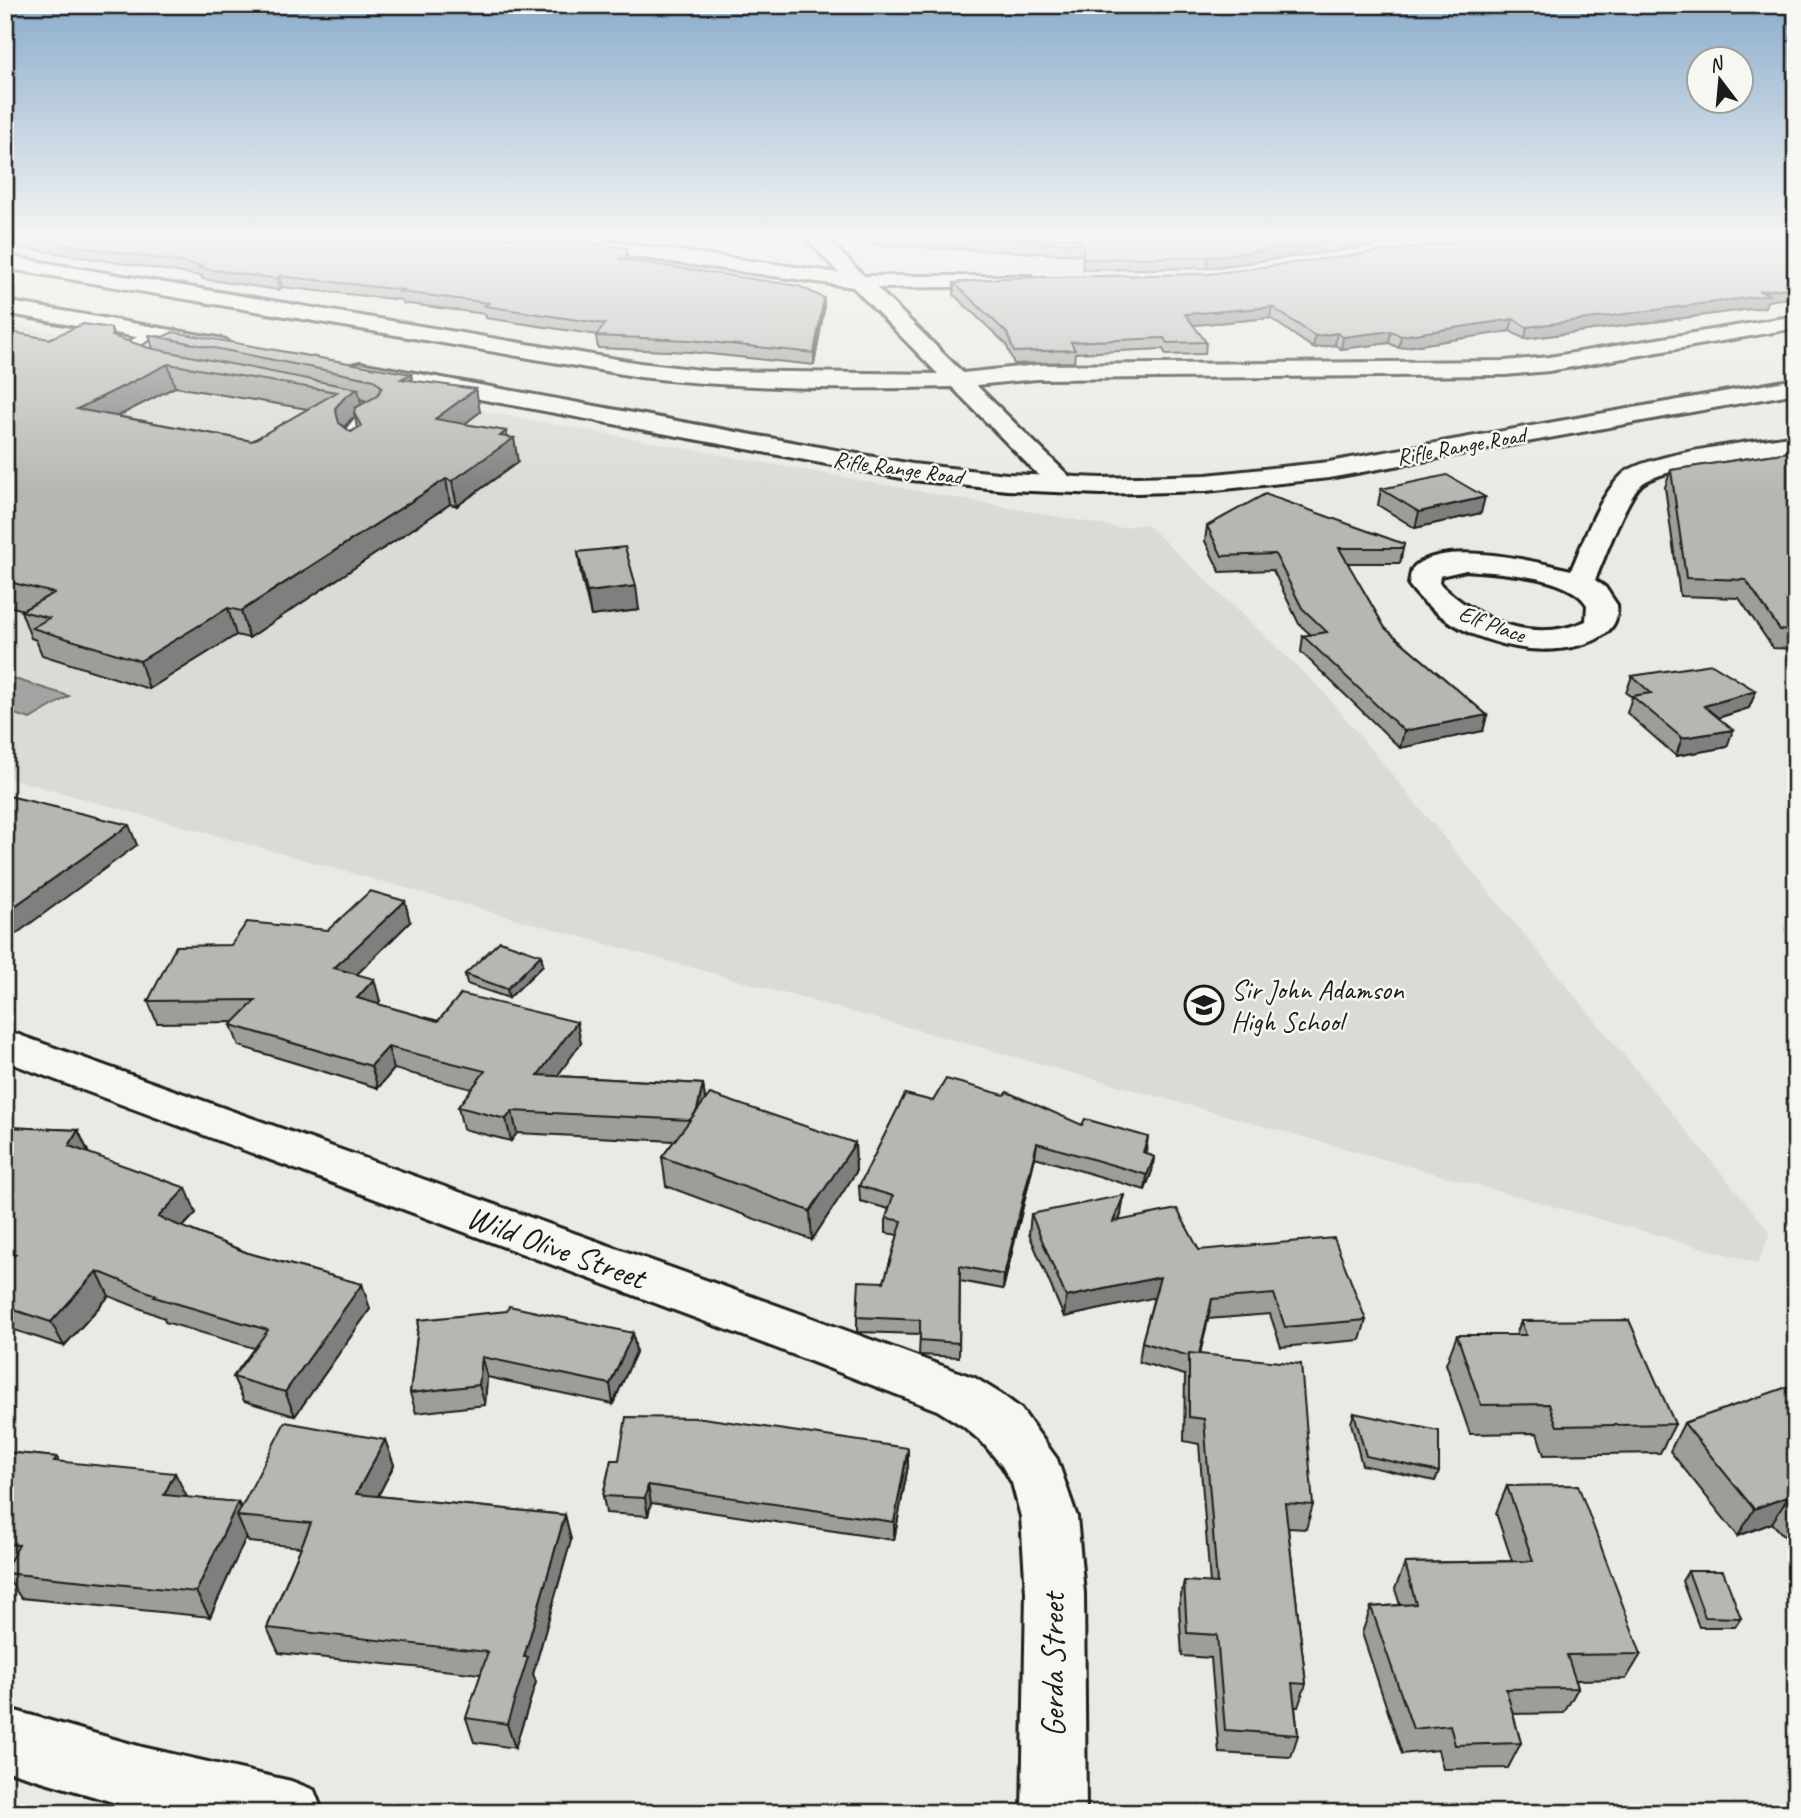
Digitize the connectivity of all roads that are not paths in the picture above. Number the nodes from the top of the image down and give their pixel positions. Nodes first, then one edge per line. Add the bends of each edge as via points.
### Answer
1 (93, 323) edge
2 (367, 323) edge
3 (902, 323) edge
4 (1791, 323) edge
5 (150, 333) junction
6 (243, 349) edge
7 (145, 361) edge
8 (335, 366) edge
9 (959, 380) junction
10 (1796, 386) edge
11 (357, 405) edge
12 (1792, 445) edge
13 (357, 449) edge
14 (1062, 484) junction
15 (1579, 583) junction
16 (5, 1045) edge
17 (1049, 1517) joint
18 (5, 1739) edge
19 (291, 1813) edge
20 (1054, 1813) edge

1 - 5 street
2 - 9 street via 690,377
3 - 9 street
4 - 9 street via 1516,368 1037,372
5 - 6 street
5 - 7 lane via 124,353
8 - 14 street, Rifle Range Road via 912,472
9 - 14 street
10 - 14 street, Rifle Range Road via 1292,475 1182,484
11 - 13 lane via 378,411 352,428 348,440
12 - 15 street via 1658,467 1633,478 1620,494
15 - 15 street, Elf Place via 1602,604 1599,626 1555,642 1524,639 1471,622 1451,611 1424,585 1426,572 1434,566 1466,561 1530,569
16 - 17 street, Wild Olive Street via 956,1394 1002,1426 1021,1449 1038,1476
17 - 20 street, Gerda Street via 1055,1593
18 - 19 street via 142,1779

